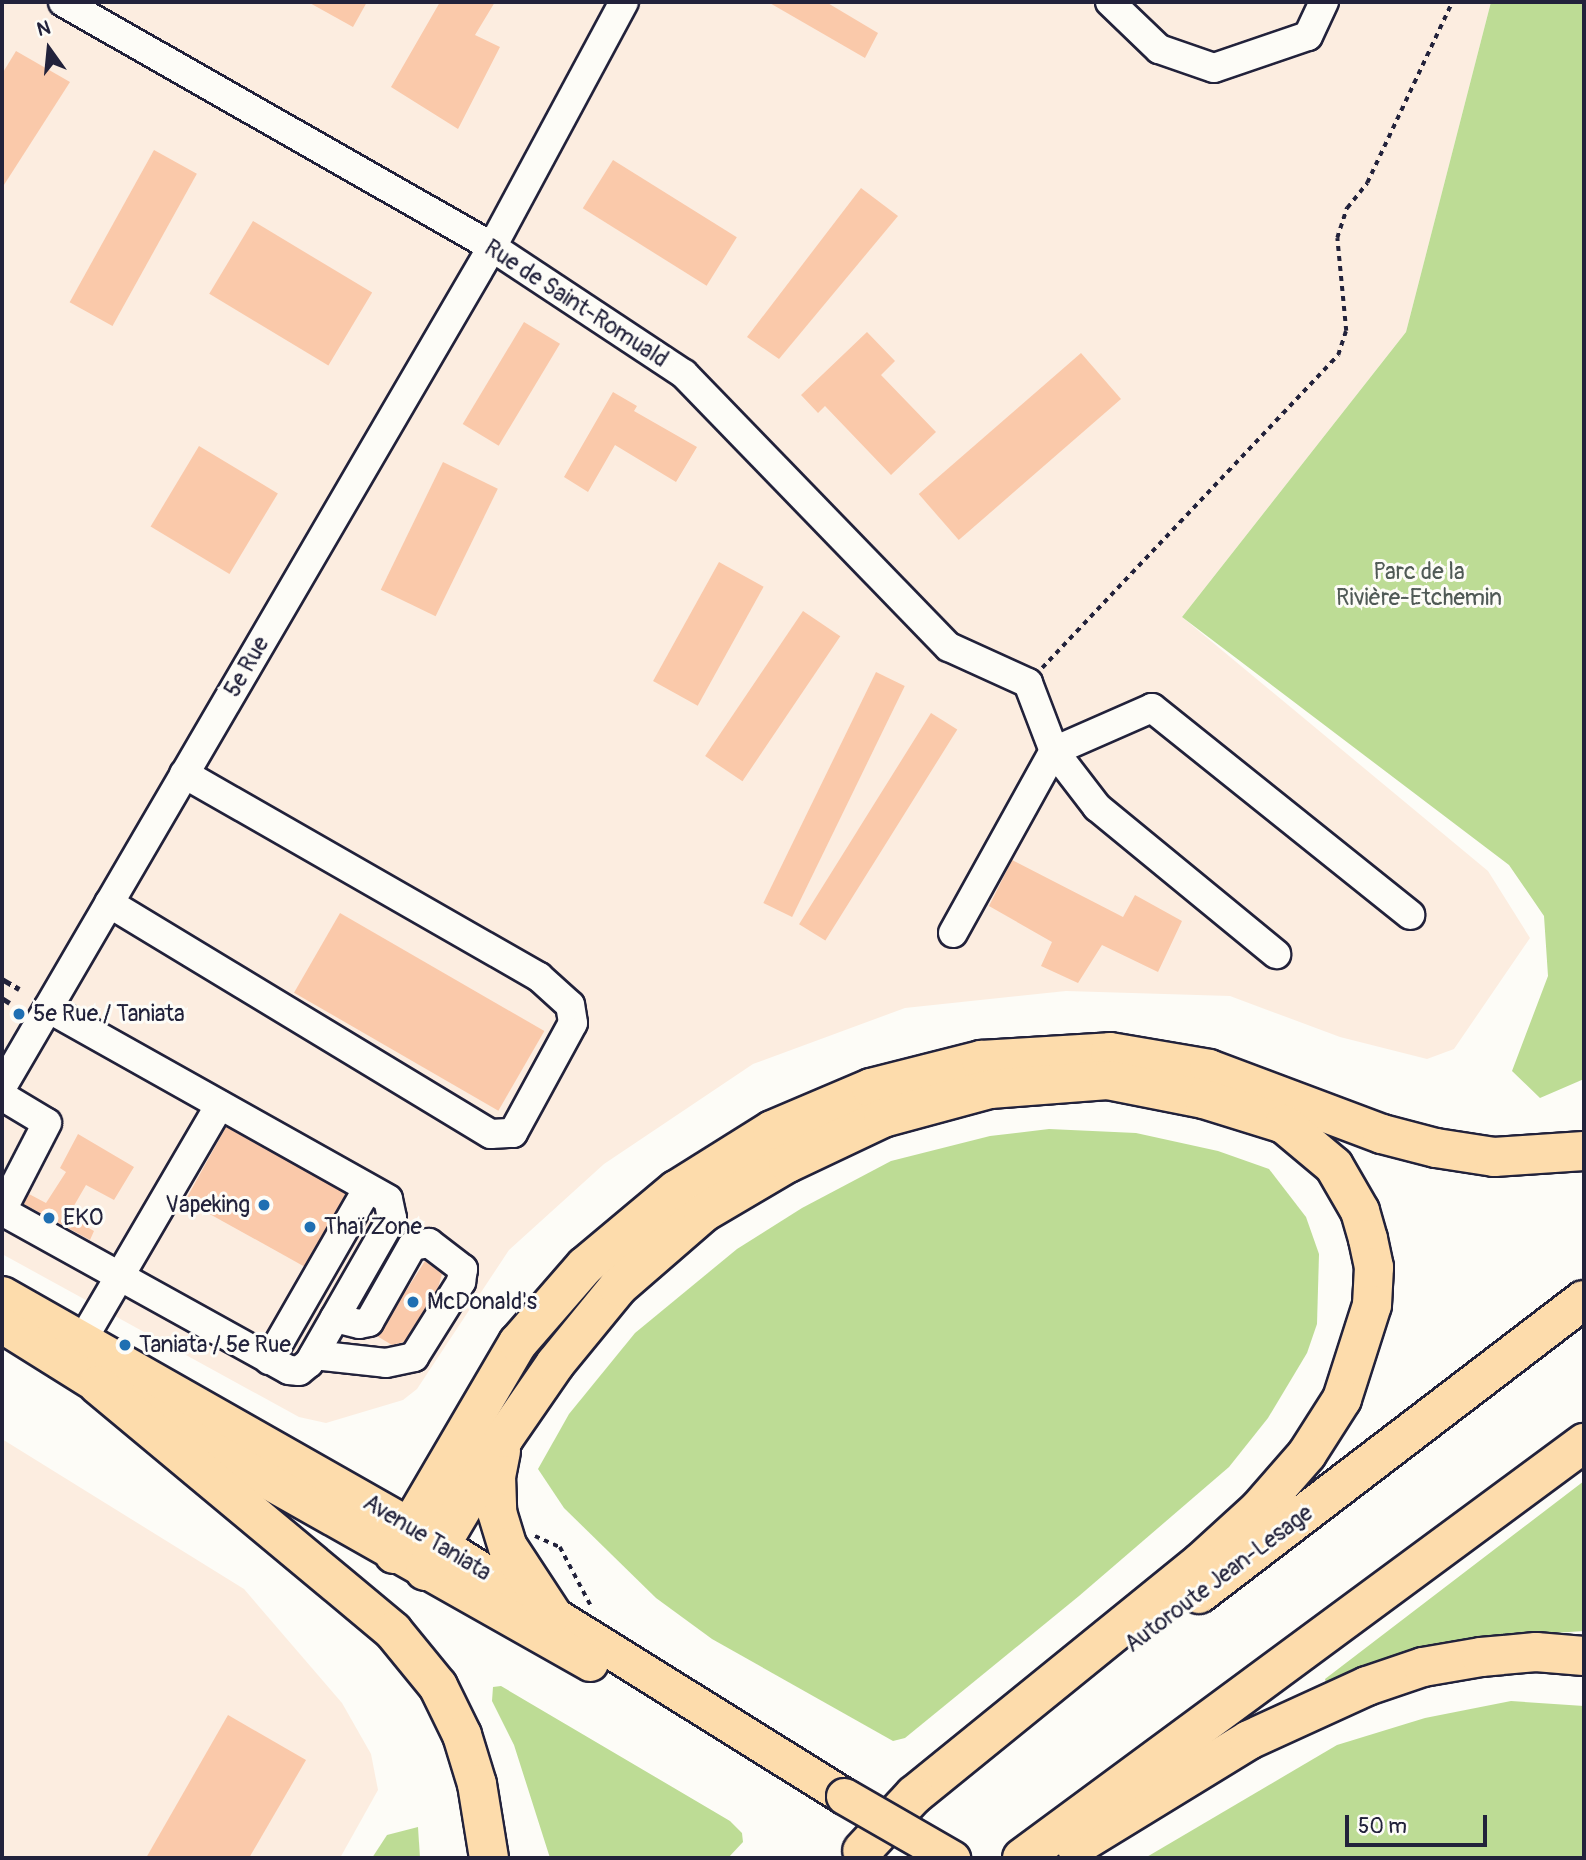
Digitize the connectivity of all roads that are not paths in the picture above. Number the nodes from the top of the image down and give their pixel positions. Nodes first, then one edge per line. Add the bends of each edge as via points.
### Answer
1 (63, 2) edge
2 (624, 2) edge
3 (1110, 2) edge
4 (1324, 2) edge
5 (492, 247) junction
6 (1054, 751) junction
7 (184, 774) junction
8 (109, 903) junction
9 (1410, 915) dead end
10 (953, 933) dead end
11 (1276, 954) dead end
12 (48, 1008) junction
13 (2, 1087) edge
14 (2, 1096) edge
15 (220, 1105) junction
16 (1584, 1152) edge
17 (368, 1188) junction
18 (2, 1211) edge
19 (119, 1276) junction
20 (2, 1294) edge
21 (1584, 1300) edge
22 (335, 1318) junction
23 (2, 1325) edge
24 (83, 1339) junction
25 (314, 1356) junction
26 (269, 1360) junction
27 (98, 1385) junction
28 (504, 1438) junction
29 (1584, 1443) edge
30 (417, 1549) junction
31 (552, 1614) junction
32 (1584, 1656) edge
33 (844, 1796) junction
34 (857, 1855) edge
35 (489, 1858) edge
36 (952, 1858) edge
37 (1022, 1858) edge
38 (1056, 1858) edge

1 - 5 street, Rue de Saint-Romuald
2 - 5 street, 5e Rue
3 - 4 street via 1159,50 1214,68 1308,36
5 - 6 street, Rue de Saint-Romuald via 684,374 949,647 1028,683
5 - 7 street, 5e Rue
6 - 9 street via 1152,708
6 - 10 street
6 - 11 street via 1097,807
7 - 8 street, 5e Rue
7 - 8 street via 540,977 570,1006 573,1023 513,1133 491,1134
8 - 12 street, 5e Rue
12 - 13 street, 5e Rue
12 - 15 street
14 - 18 street via 47,1123
15 - 17 street
15 - 19 street
16 - 30 highway via 1494,1157 1437,1148 1382,1134 1209,1069 1110,1052 981,1060 872,1088 772,1130 676,1190 585,1266 518,1343
17 - 22 street via 388,1199 392,1218
17 - 26 street
18 - 19 street
19 - 24 street
19 - 26 street
20 - 24 main road, Avenue Taniata
21 - 34 highway, Autoroute Jean-Lesage
22 - 25 street
22 - 25 street via 359,1325 369,1322 412,1246 429,1243 463,1269 461,1282 414,1357 386,1363
23 - 27 main road, Avenue Taniata
24 - 30 main road, Avenue Taniata
25 - 26 street via 299,1371
27 - 30 main road, Avenue Taniata
27 - 35 highway via 393,1631 438,1686 462,1735 477,1784
28 - 30 highway
28 - 31 highway via 496,1476 497,1512 508,1547
28 - 34 highway via 555,1364 618,1287 703,1213 788,1163 883,1118 990,1089 1108,1080 1204,1100 1284,1124 1335,1166 1360,1212 1368,1239 1374,1268 1372,1305 1342,1399 1307,1454 1259,1509 1210,1553 914,1795
29 - 37 highway
30 - 31 main road, Avenue Taniata
30 - 33 main road, Avenue Taniata
31 - 33 main road, Avenue Taniata
32 - 38 highway via 1481,1657 1423,1667 1367,1686 1249,1740
33 - 36 main road, Avenue Taniata, bridge

